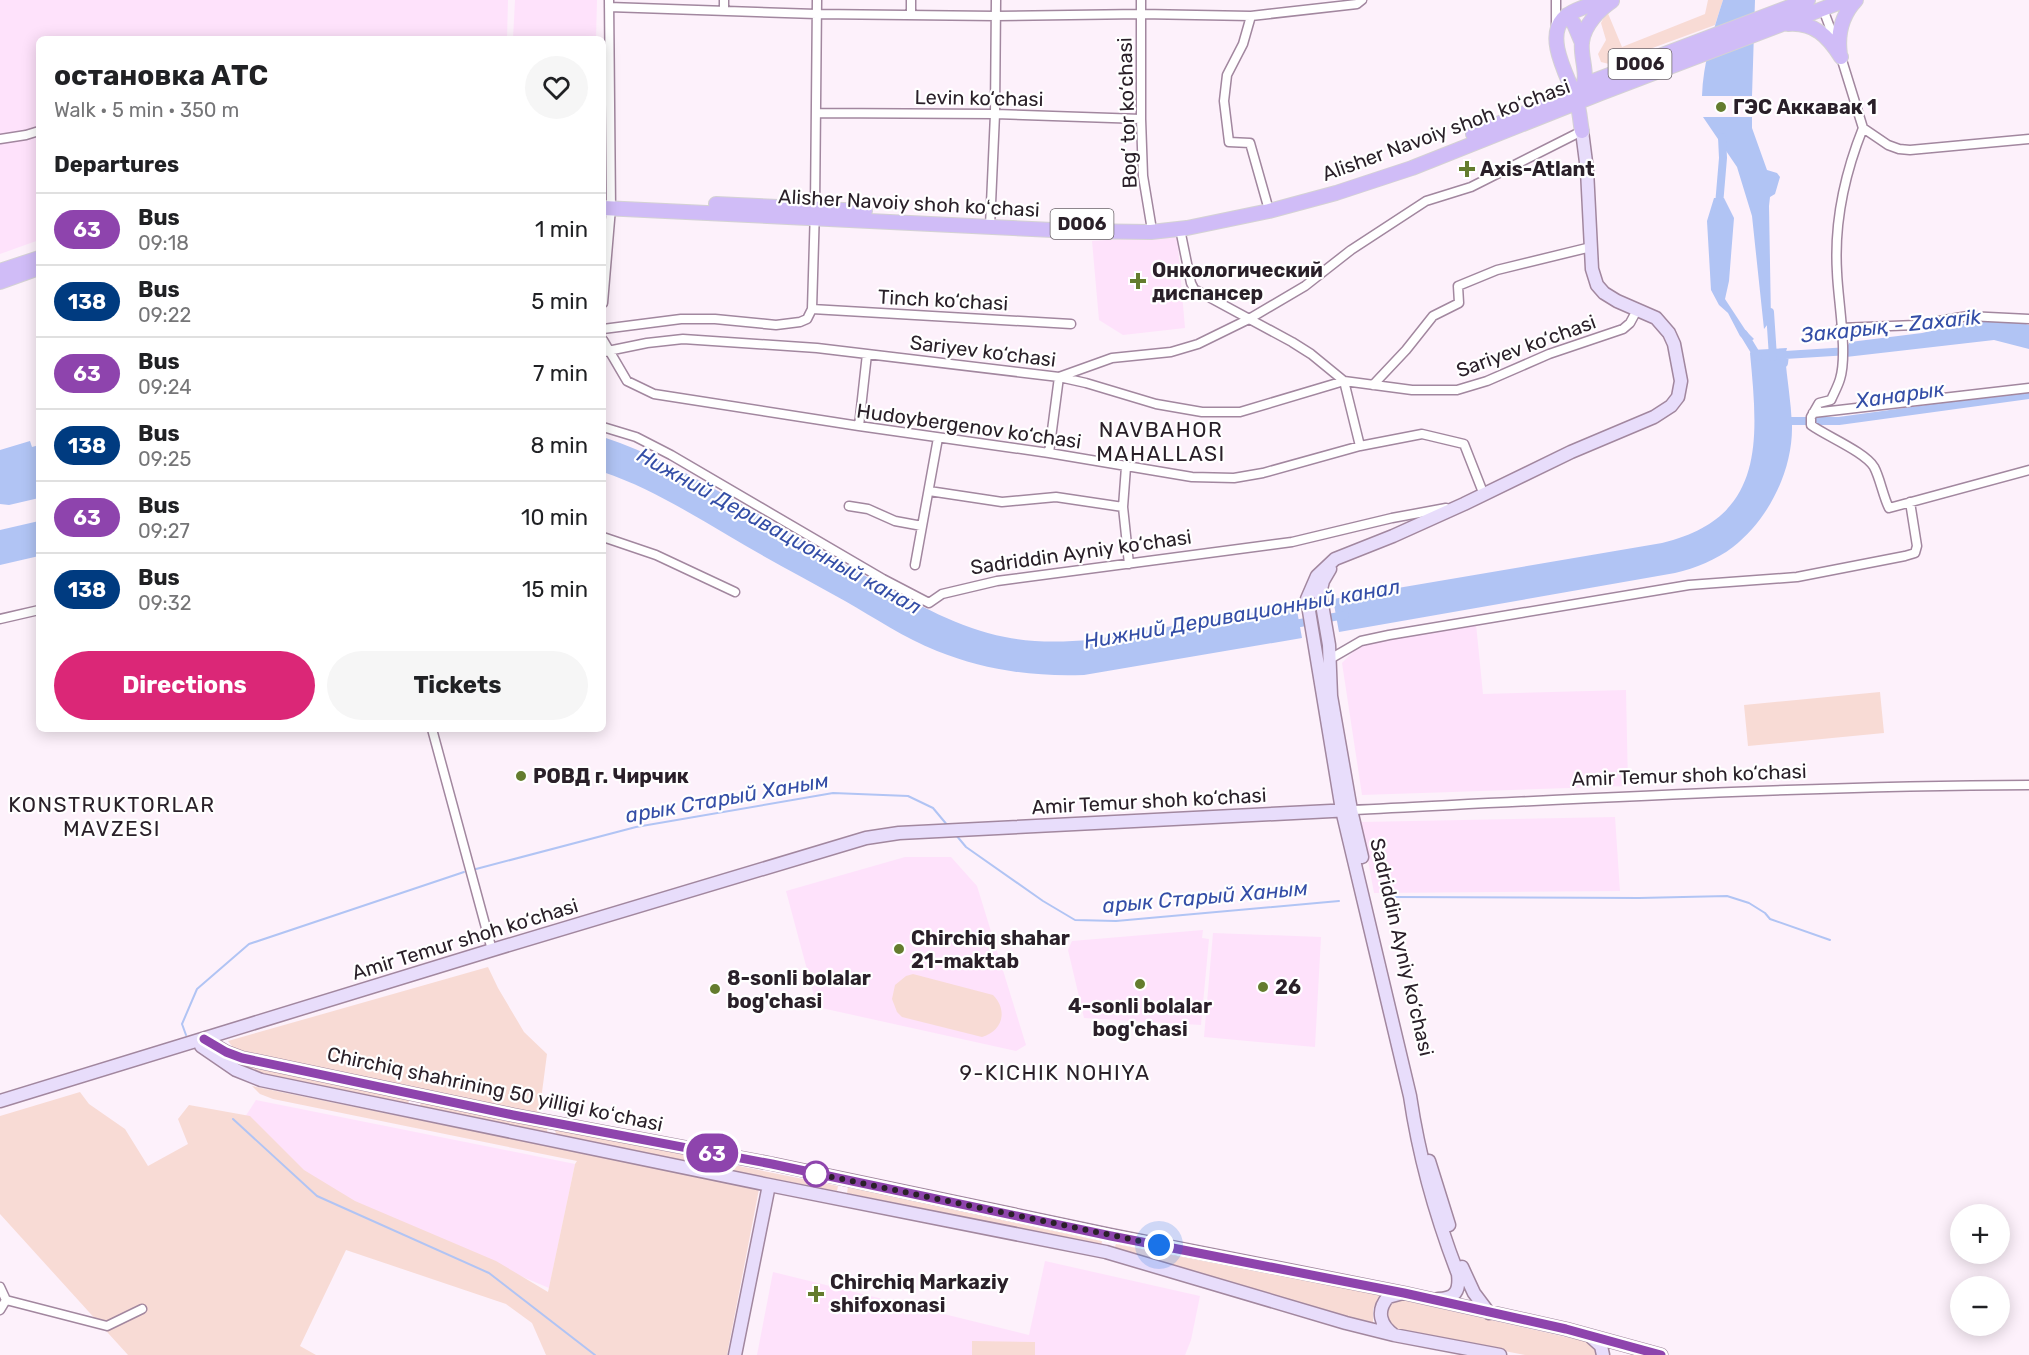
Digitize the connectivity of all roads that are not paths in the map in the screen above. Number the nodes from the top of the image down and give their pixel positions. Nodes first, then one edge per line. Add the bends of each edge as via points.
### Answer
1 (724, 0) edge
2 (817, 0) edge
3 (911, 0) edge
4 (996, 0) edge
5 (1141, 0) edge
6 (1362, 0) edge
7 (1605, 0) edge
8 (1614, 0) edge
9 (1808, 0) edge
10 (1846, 0) edge
11 (1856, 0) edge
12 (1555, 2) edge
13 (609, 3) edge
14 (1821, 4) edge
15 (724, 10) junction
16 (816, 14) junction
17 (1141, 14) junction
18 (911, 15) junction
19 (1568, 15) junction
20 (996, 16) junction
21 (1251, 16) junction
22 (1772, 23) junction
23 (1556, 34) junction
24 (1584, 53) junction
25 (1685, 54) junction
26 (1841, 57) junction
27 (1562, 68) junction
28 (1623, 70) junction
29 (1586, 91) junction
30 (1544, 110) junction
31 (816, 113) junction
32 (995, 114) junction
33 (1141, 119) junction
34 (1863, 128) junction
35 (36, 131) edge
36 (1582, 131) junction
37 (0, 139) edge
38 (2029, 139) edge
39 (1267, 203) junction
40 (607, 204) edge
41 (815, 213) junction
42 (990, 223) junction
43 (1151, 224) junction
44 (606, 229) edge
45 (1180, 229) junction
46 (1591, 247) junction
47 (36, 259) edge
48 (36, 269) edge
49 (0, 271) edge
50 (0, 282) edge
51 (812, 309) junction
52 (1637, 310) junction
53 (1249, 319) junction
54 (2029, 320) edge
55 (1071, 324) dead end
56 (606, 328) edge
57 (1840, 328) junction
58 (607, 352) edge
59 (867, 354) junction
60 (1059, 377) junction
61 (1344, 381) junction
62 (1373, 385) junction
63 (2029, 388) edge
64 (1812, 418) junction
65 (859, 426) junction
66 (606, 428) edge
67 (938, 438) junction
68 (1360, 446) junction
69 (1049, 453) junction
70 (1126, 467) junction
71 (2029, 470) edge
72 (929, 491) junction
73 (1484, 495) junction
74 (1910, 502) junction
75 (1464, 504) junction
76 (849, 506) dead end
77 (1123, 507) junction
78 (922, 526) junction
79 (606, 538) edge
80 (1349, 553) junction
81 (1129, 564) junction
82 (915, 565) dead end
83 (735, 592) dead end
84 (36, 611) edge
85 (0, 619) edge
86 (1330, 659) junction
87 (433, 732) edge
88 (2029, 785) edge
89 (1346, 810) junction
90 (492, 950) junction
91 (199, 1040) junction
92 (416, 1094) junction
93 (0, 1101) edge
94 (412, 1111) junction
95 (553, 1123) junction
96 (549, 1140) junction
97 (700, 1151) junction
98 (697, 1170) junction
99 (844, 1180) junction
100 (769, 1185) junction
101 (840, 1199) junction
102 (1111, 1236) junction
103 (1107, 1252) junction
104 (0, 1287) edge
105 (1404, 1293) junction
106 (1428, 1299) junction
107 (6, 1300) junction
108 (142, 1309) dead end
109 (0, 1310) edge
110 (1489, 1313) junction
111 (1581, 1333) junction
112 (1394, 1335) junction
113 (1453, 1347) junction
114 (735, 1355) edge
115 (1470, 1355) edge
116 (1500, 1355) edge
117 (1603, 1355) edge
118 (1661, 1355) edge

1 - 15 street
2 - 16 street
3 - 18 street
4 - 20 street
5 - 17 street, Bog‘ tor ko‘chasi
6 - 21 street via 1357,4
7 - 19 main road
8 - 24 main road via 1592,20
9 - 22 main road, D006
10 - 14 main road, D006
11 - 26 main road via 1842,24
12 - 19 street
12 - 23 street
13 - 15 street
13 - 40 street
14 - 22 main road, D006
14 - 26 street
15 - 16 street
16 - 18 street
16 - 31 street
17 - 20 street
17 - 21 street
17 - 33 street, Bog‘ tor ko‘chasi
18 - 20 street
19 - 23 main road
19 - 24 main road
20 - 32 street
21 - 39 street via 1243,44 1227,75 1224,101 1229,142 1251,143
22 - 25 main road, D006
22 - 26 main road via 1814,27 1828,38
23 - 27 main road
24 - 27 main road via 1582,73 1576,78
24 - 28 main road via 1599,67
24 - 29 main road
25 - 28 main road, Alisher Navoiy shoh koʻchasi / D006
25 - 29 main road, Alisher Navoiy shoh koʻchasi / D006
26 - 34 street
27 - 29 main road
27 - 30 main road via 1557,91
28 - 29 main road, Alisher Navoiy shoh koʻchasi / D006
29 - 30 main road, Alisher Navoiy shoh koʻchasi / D006
29 - 36 main road
29 - 36 main road
30 - 36 main road via 1569,116
30 - 39 main road, Alisher Navoiy shoh koʻchasi / D006 via 1392,166
30 - 45 main road, Alisher Navoiy shoh koʻchasi / D006 via 1412,168 1358,186 1269,211
31 - 32 street, Levin ko‘chasi
31 - 41 street
32 - 33 street, Levin ko‘chasi
32 - 42 street
33 - 43 street, Bog‘ tor ko‘chasi via 1143,176
34 - 38 street via 1888,145 1910,150
34 - 57 street via 1851,158 1836,237
35 - 37 street
36 - 46 main road, Sadriddin Ayniy ko‘chasi
36 - 53 street via 1471,187 1426,201 1351,250 1305,286
39 - 43 main road, Alisher Navoiy shoh koʻchasi / D006
40 - 41 main road, Alisher Navoiy shoh koʻchasi / D006
40 - 44 street
41 - 42 main road, Alisher Navoiy shoh koʻchasi / D006
41 - 51 street
42 - 43 main road, Alisher Navoiy shoh koʻchasi / D006
42 - 45 main road, Alisher Navoiy shoh koʻchasi / D006 via 1092,232
45 - 53 street via 1194,290
46 - 52 main road, Sadriddin Ayniy ko‘chasi via 1593,275 1600,289
46 - 62 street via 1497,270 1458,286 1459,303 1433,316
47 - 49 main road
48 - 50 main road
51 - 55 street, Tinch ko‘chasi
51 - 56 street via 807,319 784,324 681,319
52 - 62 street, Sariyev ko‘chasi via 1623,329 1457,390
52 - 73 main road, Sadriddin Ayniy ko‘chasi via 1659,320 1672,340 1681,386 1671,406
53 - 60 street via 1198,344 1171,352 1112,358
53 - 61 street via 1311,354
54 - 57 street via 1968,316 1916,325
57 - 64 street via 1840,377 1831,400 1819,403
58 - 59 street, Sariyev ko‘chasi via 684,339
58 - 65 street, Hudoybergenov ko‘chasi via 627,381 654,394
59 - 60 street, Sariyev ko‘chasi
59 - 65 street
60 - 61 street, Sariyev ko‘chasi via 1156,404 1202,412 1239,411 1272,404
60 - 69 street
61 - 62 street, Sariyev ko‘chasi
61 - 68 street
63 - 64 street
64 - 74 street via 1820,432 1873,466 1889,508
65 - 67 street, Hudoybergenov ko‘chasi
66 - 81 street, Sadriddin Ayniy ko‘chasi via 636,437 671,455 929,603 942,594 997,581
67 - 69 street, Hudoybergenov ko‘chasi
67 - 72 street
68 - 70 street, Hudoybergenov ko‘chasi via 1234,478 1192,477
68 - 73 street, Hudoybergenov ko‘chasi via 1422,434 1464,444
69 - 70 street, Hudoybergenov ko‘chasi
70 - 77 street
71 - 74 street
72 - 77 street via 1002,502 1056,497
72 - 78 street
73 - 75 main road, Sadriddin Ayniy ko‘chasi
74 - 86 street via 1917,546 1915,553 1905,556 1797,577 1689,585 1389,634 1361,642
75 - 80 main road, Sadriddin Ayniy ko‘chasi
75 - 81 street, Sadriddin Ayniy ko‘chasi via 1292,542
76 - 78 street
77 - 81 street
78 - 82 street
79 - 83 street via 656,555
80 - 86 main road, Sadriddin Ayniy ko‘chasi via 1326,575 1321,589
80 - 89 main road, Sadriddin Ayniy ko‘chasi via 1319,573 1308,592 1307,603
84 - 85 street
86 - 89 main road, Sadriddin Ayniy ko‘chasi
87 - 90 street
88 - 89 street, Amir Temur shoh ko‘chasi via 1633,796
89 - 90 main road, Amir Temur shoh ko‘chasi via 866,838
89 - 106 main road, Sadriddin Ayniy ko‘chasi via 1416,1138 1458,1274 1459,1290 1454,1295
89 - 110 main road, Sadriddin Ayniy ko‘chasi via 1417,1095 1429,1162 1463,1271
90 - 91 main road, Amir Temur shoh ko‘chasi
91 - 92 main road, Chirchiq shahrining 50 yilligi koʻchasi via 242,1058
91 - 93 main road, Amir Temur shoh ko‘chasi
91 - 94 main road, Chirchiq shahrining 50 yilligi koʻchasi via 236,1070 254,1078
92 - 94 main road
92 - 95 main road, Chirchiq shahrining 50 yilligi koʻchasi
94 - 96 main road, Chirchiq shahrining 50 yilligi koʻchasi
95 - 96 main road
95 - 97 main road, Chirchiq shahrining 50 yilligi koʻchasi
96 - 98 main road, Chirchiq shahrining 50 yilligi koʻchasi
97 - 98 main road
97 - 99 main road, Chirchiq shahrining 50 yilligi koʻchasi
98 - 100 main road, Chirchiq shahrining 50 yilligi koʻchasi
99 - 101 main road
99 - 102 main road, Chirchiq shahrining 50 yilligi koʻchasi
100 - 101 main road, Chirchiq shahrining 50 yilligi koʻchasi
100 - 114 main road
101 - 103 main road, Chirchiq shahrining 50 yilligi koʻchasi
102 - 103 main road
102 - 105 main road, Chirchiq shahrining 50 yilligi koʻchasi
103 - 112 main road, Chirchiq shahrining 50 yilligi koʻchasi
104 - 107 street
105 - 106 main road, Chirchiq shahrining 50 yilligi koʻchasi
105 - 112 main road via 1389,1297 1381,1311 1383,1325
106 - 110 main road, Chirchiq shahrining 50 yilligi koʻchasi
107 - 108 street via 107,1326
107 - 109 street
110 - 111 main road, Chirchiq shahrining 50 yilligi koʻchasi
111 - 117 main road via 1595,1340
111 - 118 main road, Chirchiq shahrining 50 yilligi koʻchasi
112 - 113 main road, Chirchiq shahrining 50 yilligi koʻchasi
113 - 115 main road
113 - 116 main road, Chirchiq shahrining 50 yilligi koʻchasi

